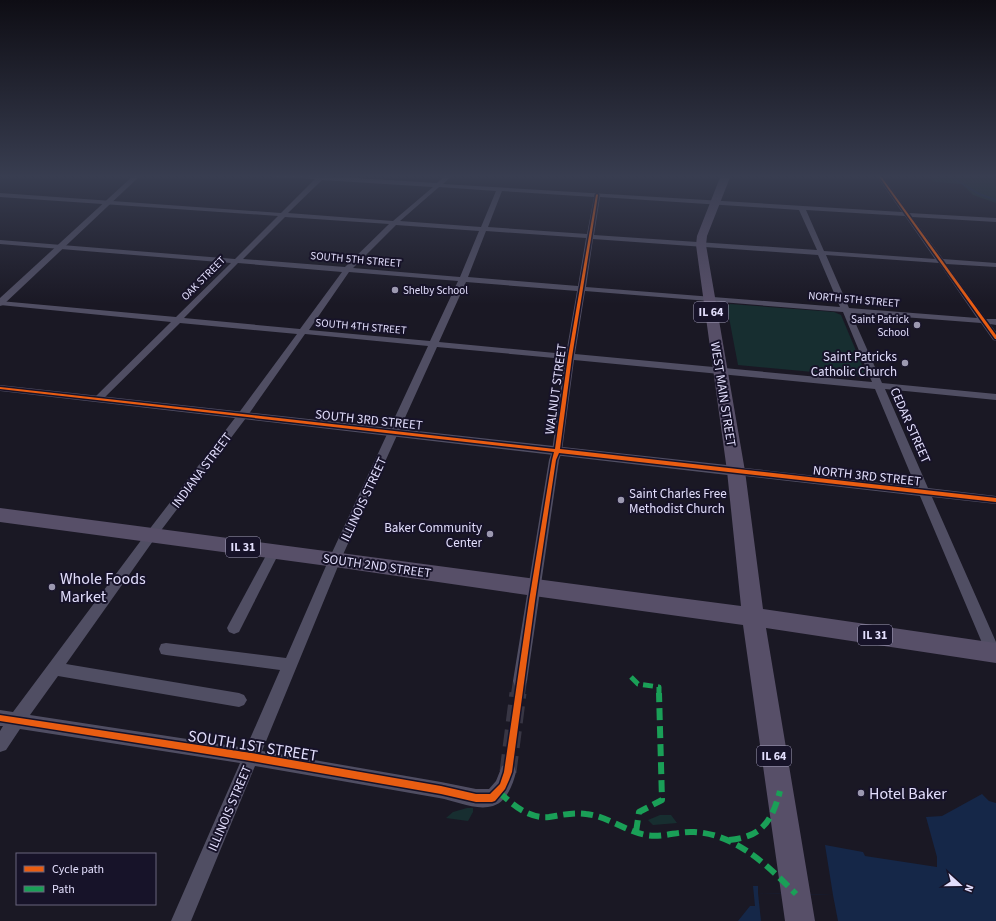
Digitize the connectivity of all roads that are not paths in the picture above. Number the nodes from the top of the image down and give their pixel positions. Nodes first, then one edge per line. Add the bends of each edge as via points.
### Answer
1 (93, 218) edge
2 (281, 218) edge
3 (325, 218) edge
4 (400, 218) edge
5 (488, 218) edge
6 (593, 218) edge
7 (709, 218) edge
8 (806, 218) edge
9 (910, 218) edge
10 (960, 218) edge
11 (996, 220) edge
12 (394, 223) junction
13 (483, 229) junction
14 (590, 236) junction
15 (0, 242) edge
16 (702, 245) junction
17 (61, 247) junction
18 (821, 253) junction
19 (238, 261) junction
20 (942, 261) junction
21 (996, 265) edge
22 (347, 270) junction
23 (463, 279) junction
24 (581, 289) junction
25 (709, 298) junction
26 (0, 303) edge
27 (845, 310) junction
28 (178, 320) junction
29 (984, 321) junction
30 (996, 322) edge
31 (302, 332) junction
32 (996, 338) edge
33 (433, 345) junction
34 (570, 357) junction
35 (720, 370) junction
36 (878, 385) junction
37 (0, 388) edge
38 (996, 397) edge
39 (98, 399) junction
40 (242, 416) junction
41 (393, 432) junction
42 (557, 451) junction
43 (736, 471) junction
44 (925, 492) junction
45 (996, 500) edge
46 (0, 515) edge
47 (152, 535) junction
48 (274, 551) junction
49 (335, 559) junction
50 (534, 588) junction
51 (753, 617) junction
52 (234, 628) dead end
53 (166, 649) dead end
54 (995, 653) edge
55 (290, 666) junction
56 (55, 669) junction
57 (520, 681) tunnel mouth
58 (239, 700) dead end
59 (0, 718) edge
60 (17, 721) junction
61 (0, 744) edge
62 (251, 757) junction
63 (508, 772) tunnel mouth
64 (798, 908) edge
65 (181, 921) edge

1 - 17 street
2 - 19 street, OAK STREET
3 - 12 street
4 - 12 street, INDIANA STREET
5 - 13 street, ILLINOIS STREET
6 - 14 street, WALNUT STREET
7 - 16 main road, WEST MAIN STREET / IL 64 via 702,236
8 - 18 street, CEDAR STREET
9 - 20 street
10 - 11 street
12 - 13 street
12 - 22 street, INDIANA STREET
13 - 14 street
13 - 23 street, ILLINOIS STREET
14 - 16 street
14 - 24 street, WALNUT STREET
15 - 17 street, SOUTH 5TH STREET
16 - 18 street
16 - 25 main road, WEST MAIN STREET / IL 64
17 - 19 street, SOUTH 5TH STREET
17 - 26 street
18 - 20 street
18 - 27 street, CEDAR STREET
19 - 22 street, SOUTH 5TH STREET
19 - 28 street, OAK STREET
20 - 21 street
20 - 29 street
22 - 23 street, SOUTH 5TH STREET
22 - 31 street, INDIANA STREET
23 - 24 street, SOUTH 5TH STREET
23 - 33 street, ILLINOIS STREET
24 - 25 street, SOUTH 5TH STREET
24 - 34 street, WALNUT STREET
25 - 27 street, NORTH 5TH STREET
25 - 35 main road, WEST MAIN STREET / IL 64
26 - 28 street, SOUTH 4TH STREET
27 - 29 street, NORTH 5TH STREET
27 - 36 street, CEDAR STREET
28 - 31 street, SOUTH 4TH STREET
28 - 39 street, OAK STREET
29 - 30 street, NORTH 5TH STREET
29 - 32 street
31 - 33 street, SOUTH 4TH STREET
31 - 40 street, INDIANA STREET
33 - 34 street, SOUTH 4TH STREET
33 - 41 street, ILLINOIS STREET
34 - 35 street, SOUTH 4TH STREET
34 - 42 street, WALNUT STREET
35 - 36 street, SOUTH 4TH STREET
35 - 43 main road, WEST MAIN STREET / IL 64
36 - 38 street, SOUTH 4TH STREET
36 - 44 street, CEDAR STREET
37 - 39 street, SOUTH 3RD STREET
39 - 40 street, SOUTH 3RD STREET
40 - 41 street, SOUTH 3RD STREET
40 - 47 street, INDIANA STREET
41 - 42 street, SOUTH 3RD STREET
41 - 49 street, ILLINOIS STREET
42 - 43 street, SOUTH 3RD STREET
42 - 50 street, WALNUT STREET
43 - 44 street, NORTH 3RD STREET
43 - 51 main road, WEST MAIN STREET / IL 64
44 - 45 street, NORTH 3RD STREET
44 - 54 street, CEDAR STREET
46 - 47 main road, SOUTH 2ND STREET / IL 31
47 - 48 main road, SOUTH 2ND STREET / IL 31
47 - 56 street, INDIANA STREET
48 - 49 main road, SOUTH 2ND STREET / IL 31
48 - 52 street
49 - 50 main road, SOUTH 2ND STREET / IL 31
49 - 55 street, ILLINOIS STREET
50 - 51 main road, SOUTH 2ND STREET / IL 31
50 - 57 street, WALNUT STREET
51 - 54 main road, IL 31
51 - 64 main road, IL 64
53 - 55 street
55 - 62 street, ILLINOIS STREET
56 - 58 street
56 - 60 street, INDIANA STREET
59 - 60 street, SOUTH 1ST STREET
60 - 61 street, INDIANA STREET
60 - 62 street, SOUTH 1ST STREET
62 - 63 street, SOUTH 1ST STREET via 476,798 492,798 506,783
62 - 65 street, ILLINOIS STREET

